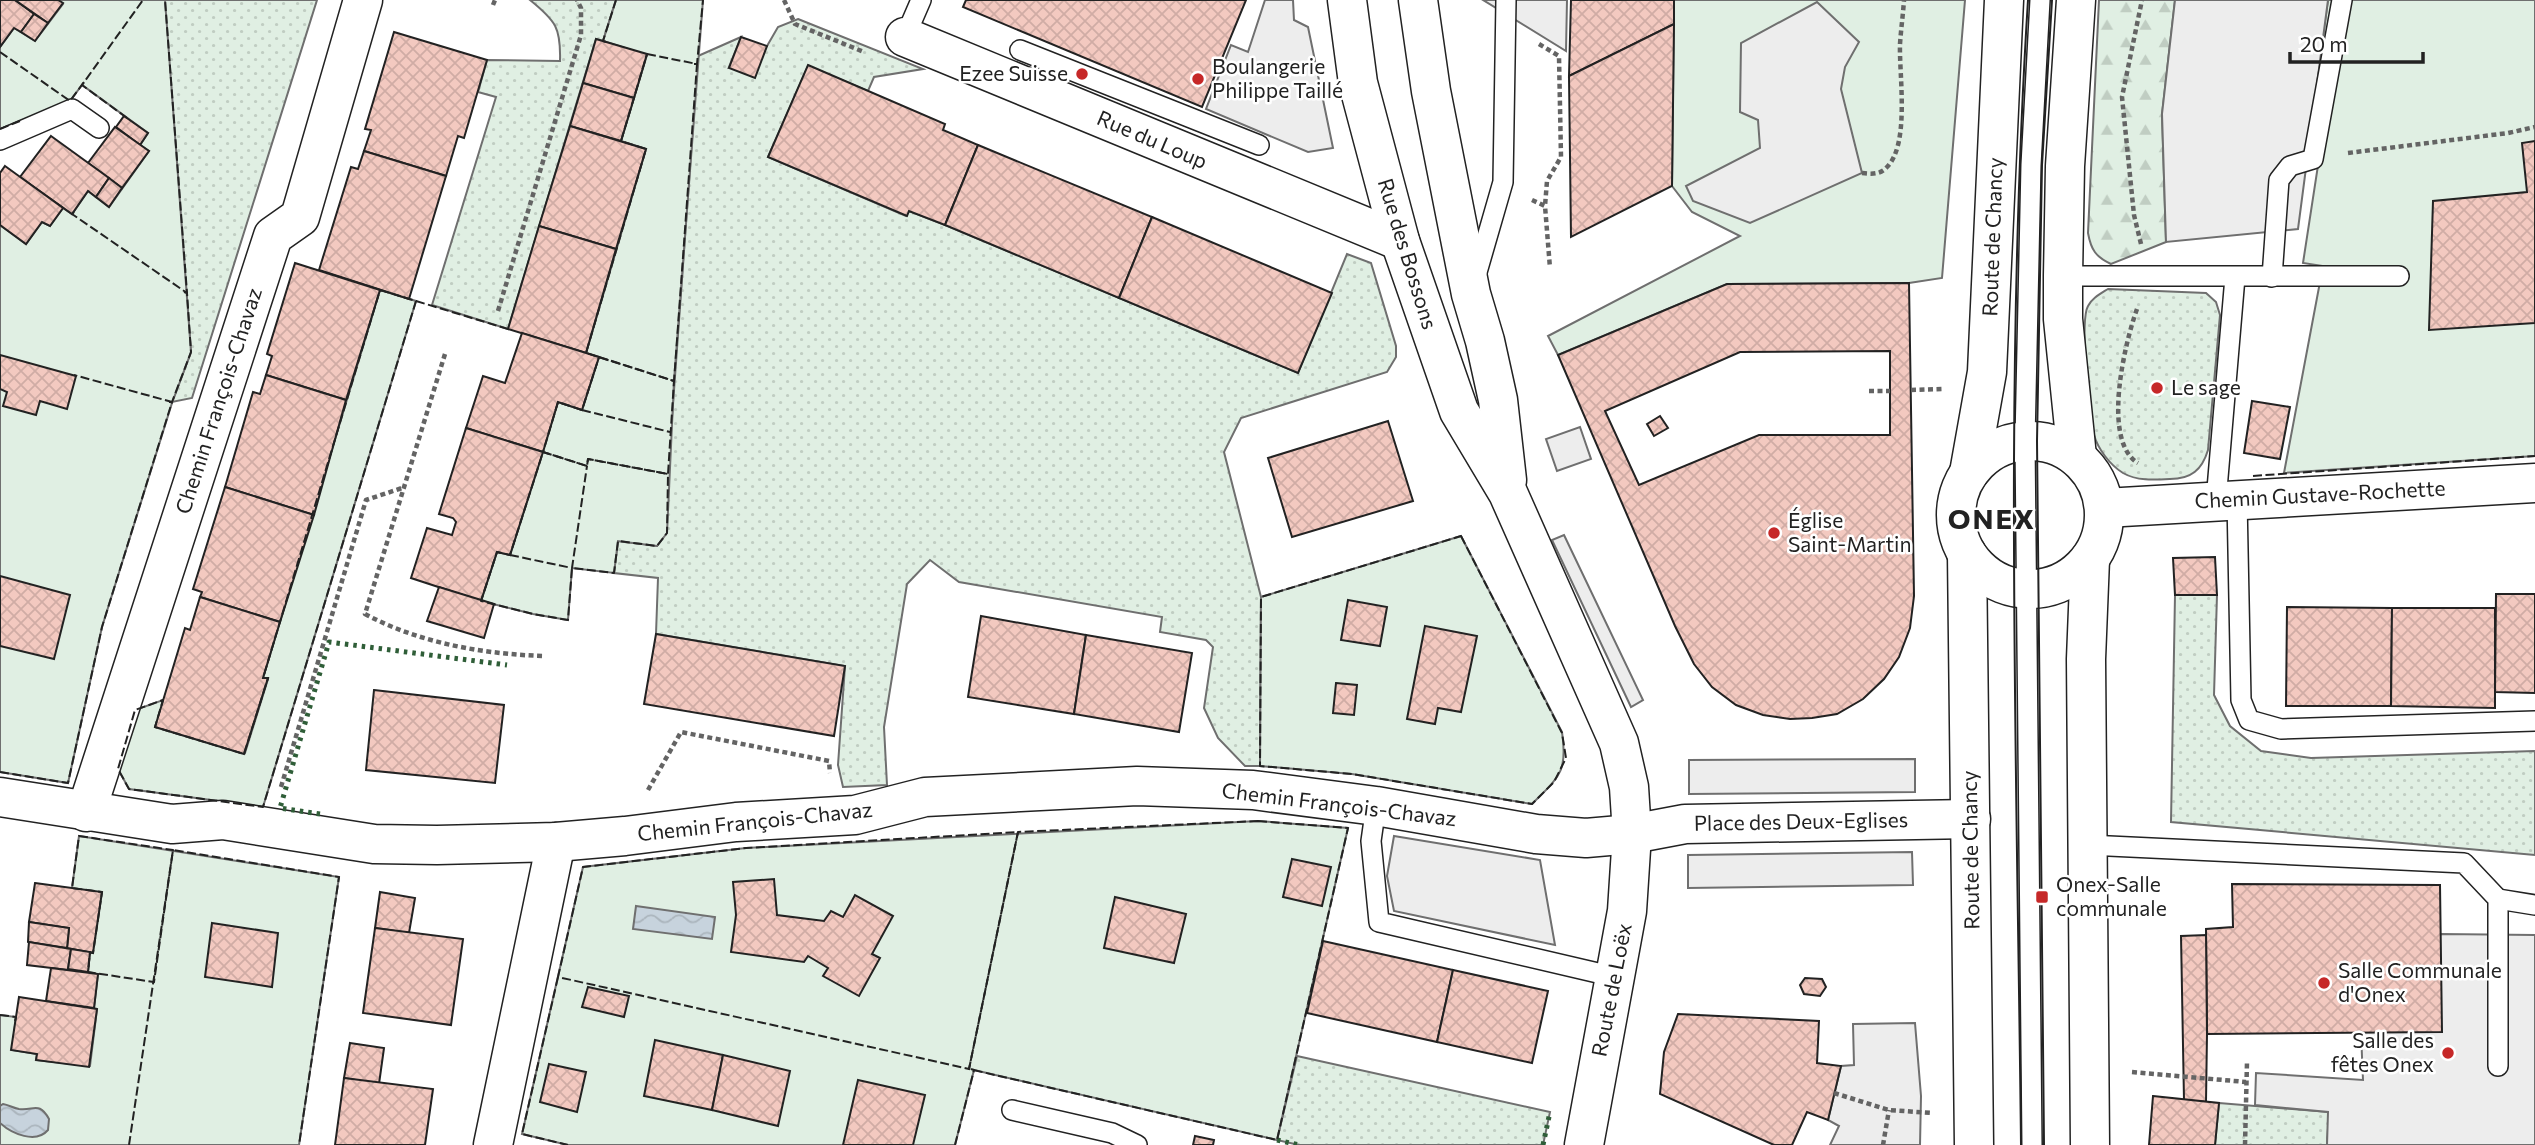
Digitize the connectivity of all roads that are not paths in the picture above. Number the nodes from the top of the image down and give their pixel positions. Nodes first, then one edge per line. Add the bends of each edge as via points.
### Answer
1 (363, 0) edge
2 (920, 0) edge
3 (1347, 0) edge
4 (1419, 0) edge
5 (1506, 0) edge
6 (2004, 0) edge
7 (2039, 0) edge
8 (2076, 0) edge
9 (2342, 0) edge
10 (905, 37) joint
11 (1020, 50) dead end
12 (99, 128) dead end
13 (0, 140) edge
14 (1254, 163) junction
15 (1400, 241) junction
16 (2063, 276) junction
17 (2399, 276) dead end
18 (2235, 277) junction
19 (2272, 278) junction
20 (1471, 294) junction
21 (2025, 440) junction
22 (2077, 457) junction
23 (1969, 472) junction
24 (2535, 483) edge
25 (1508, 493) junction
26 (2226, 501) junction
27 (2105, 508) junction
28 (1967, 554) junction
29 (2090, 559) junction
30 (2027, 589) junction
31 (2535, 721) edge
32 (0, 797) edge
33 (1376, 806) junction
34 (86, 812) junction
35 (1971, 819) junction
36 (1632, 834) junction
37 (556, 842) junction
38 (2088, 845) junction
39 (2498, 899) junction
40 (2535, 905) edge
41 (1615, 977) junction
42 (2498, 1066) dead end
43 (1012, 1110) dead end
44 (495, 1145) edge
45 (1138, 1145) edge
46 (1584, 1145) edge
47 (1974, 1145) edge
48 (2032, 1145) edge
49 (2091, 1145) edge

1 - 34 street, Chemin François-Chavaz via 300,217 273,236
2 - 10 lane
3 - 15 street, Rue des Bossons via 1358,83
4 - 20 street, Rue des Bossons via 1431,91
5 - 20 lane via 1503,182
6 - 23 street, Route de Chancy via 1987,372
7 - 21 lane
8 - 16 street
9 - 19 lane via 2313,159 2290,166 2279,180
10 - 14 street, Rue du Loup
11 - 14 lane
12 - 13 lane via 72,109
14 - 15 street, Rue du Loup
15 - 25 street, Rue des Bossons via 1459,411
16 - 18 lane
16 - 22 street
17 - 19 lane
18 - 19 lane
18 - 26 lane
20 - 25 street, Rue des Bossons via 1499,400
21 - 22 street via 2059,446
21 - 23 street via 1996,449
21 - 30 lane
22 - 27 street via 2100,488
23 - 28 street, Route de Chancy via 1956,504 1956,522
24 - 26 street, Chemin Gustave-Rochette
25 - 36 street, Rue des Bossons via 1619,743 1629,787
26 - 27 street, Chemin Gustave-Rochette
26 - 31 lane via 2241,700 2249,720 2281,729
27 - 29 street via 2099,543
28 - 30 street via 1997,581
28 - 35 street, Route de Chancy
29 - 30 street via 2060,583
29 - 38 street
30 - 48 lane
32 - 34 street, Chemin François-Chavaz
33 - 36 street, Chemin François-Chavaz via 1536,834 1586,838
33 - 37 street, Chemin François-Chavaz via 1253,790 1137,786 925,797 855,815 736,822
33 - 41 lane via 1371,841 1379,922
34 - 37 street, Chemin François-Chavaz via 172,824 223,820 374,844
35 - 36 street, Place des Deux-Eglises via 1685,824
35 - 47 street, Route de Chancy
36 - 41 street, Route de Loëx via 1628,911
37 - 44 street
38 - 39 lane via 2464,863
38 - 49 street
39 - 40 lane
39 - 42 lane
41 - 46 street, Route de Loëx
43 - 45 lane via 1112,1133

